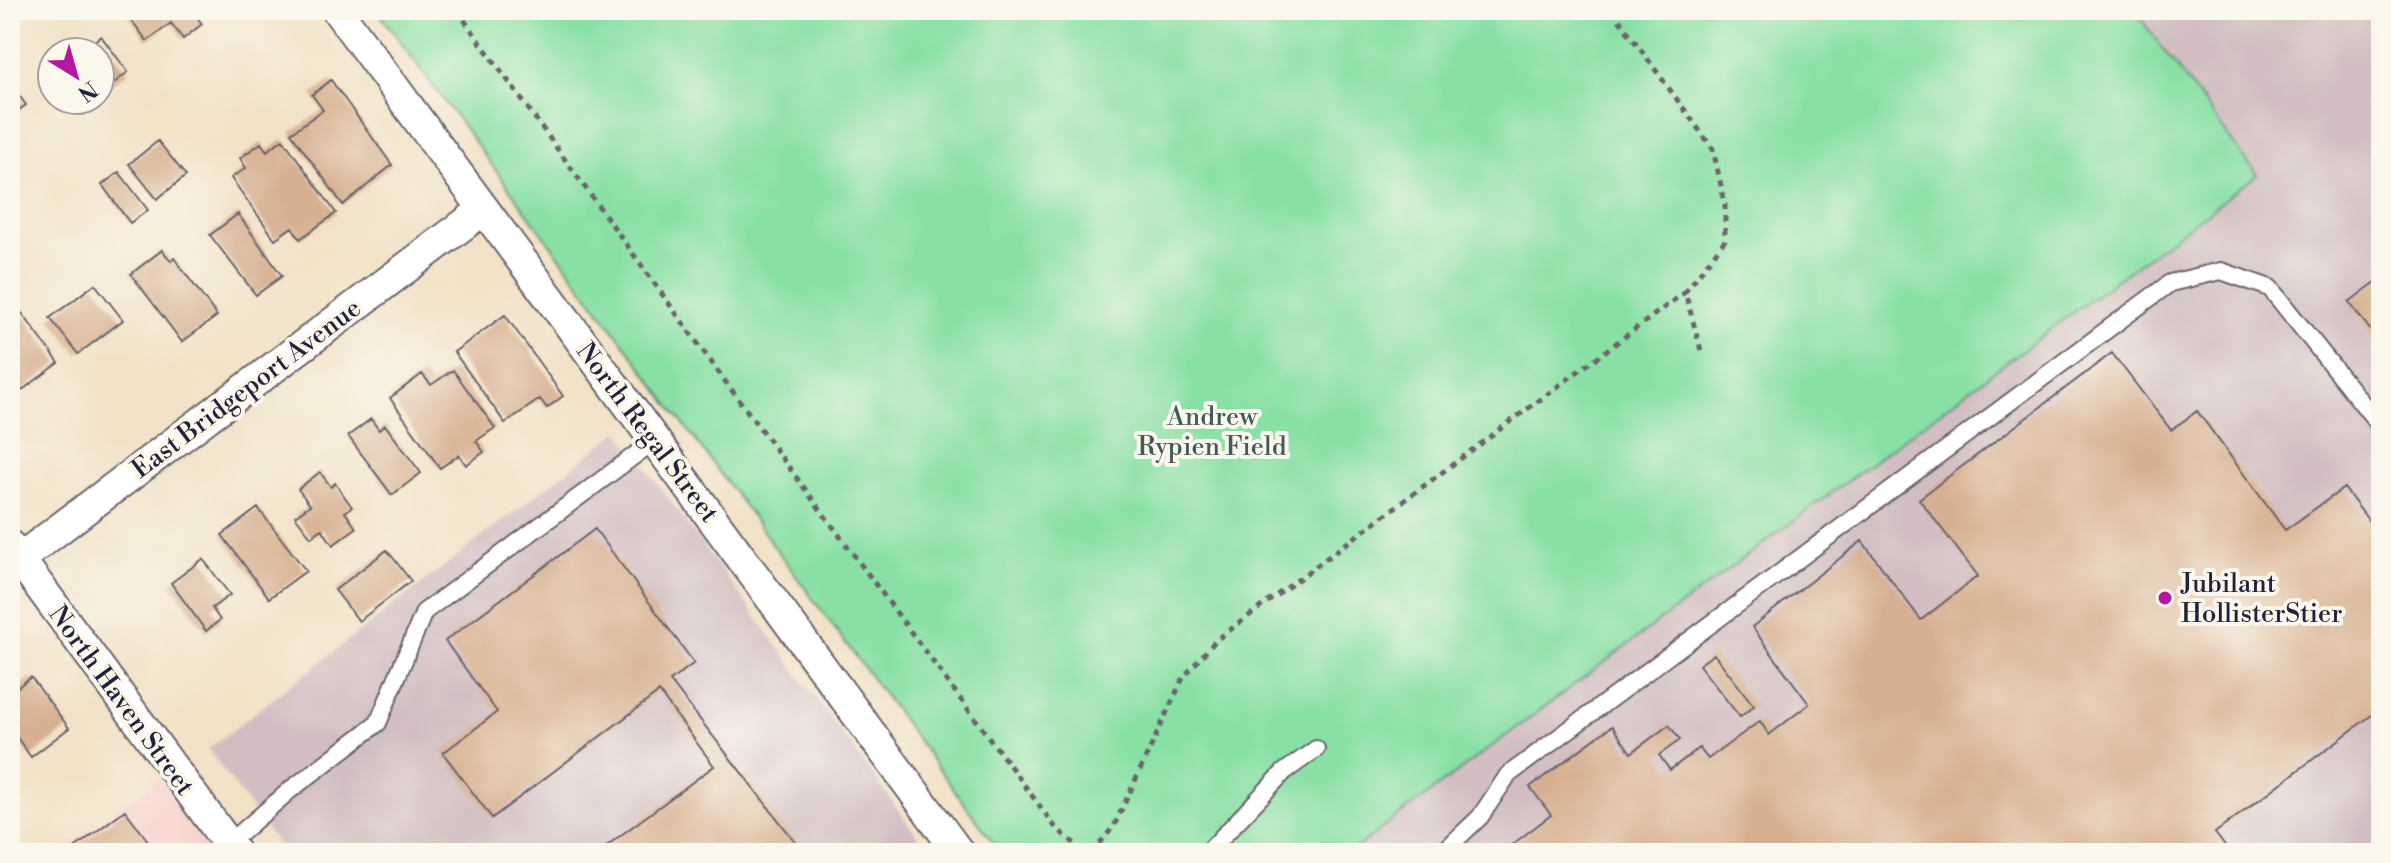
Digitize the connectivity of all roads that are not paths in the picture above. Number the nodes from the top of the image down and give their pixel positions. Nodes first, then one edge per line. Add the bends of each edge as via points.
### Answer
1 (337, 10) edge
2 (483, 210) junction
3 (2381, 427) edge
4 (654, 441) junction
5 (13, 557) edge
6 (1316, 749) dead end
7 (231, 848) edge
8 (959, 853) edge
9 (1207, 853) edge
10 (1442, 853) edge

1 - 2 street, North Regal Street
2 - 4 street, North Regal Street
2 - 5 street, East Bridgeport Avenue
3 - 10 lane via 2270,288 2221,271 2170,283 1508,775 1480,817
4 - 7 lane via 424,612 378,723 289,791
4 - 8 street, North Regal Street
5 - 7 street, North Haven Street
6 - 9 lane via 1284,772

